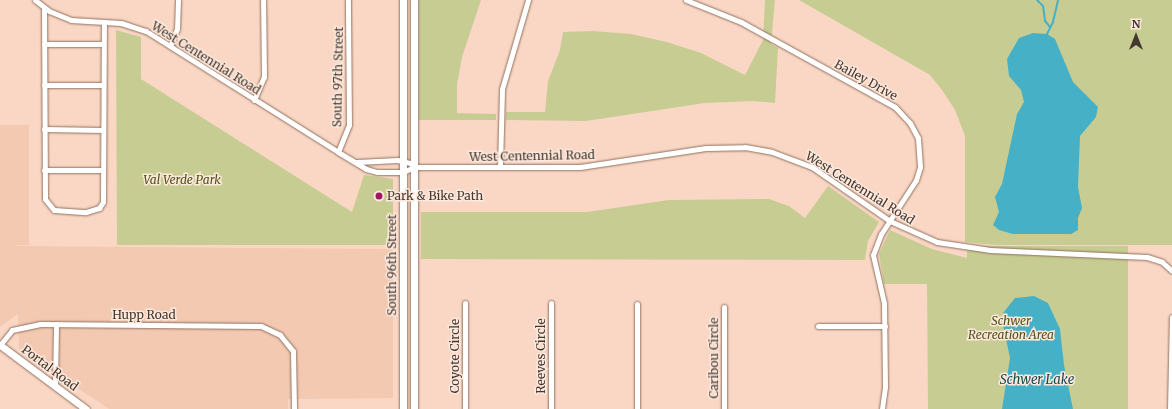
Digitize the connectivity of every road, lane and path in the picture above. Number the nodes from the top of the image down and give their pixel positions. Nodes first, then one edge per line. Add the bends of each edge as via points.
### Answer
1 (35, 0) edge
2 (178, 0) edge
3 (263, 0) edge
4 (348, 0) edge
5 (403, 0) edge
6 (414, 0) edge
7 (528, 0) edge
8 (686, 0) edge
9 (44, 8) junction
10 (104, 22) junction
11 (44, 44) junction
12 (103, 44) junction
13 (170, 46) junction
14 (44, 85) junction
15 (103, 85) junction
16 (254, 100) junction
17 (44, 129) junction
18 (103, 130) junction
19 (338, 152) junction
20 (403, 160) junction
21 (356, 162) junction
22 (414, 167) junction
23 (500, 167) junction
24 (44, 170) junction
25 (103, 170) junction
26 (403, 172) junction
27 (890, 221) junction
28 (1172, 271) edge
29 (465, 303) dead end
30 (551, 303) dead end
31 (637, 304) dead end
32 (724, 307) dead end
33 (1172, 317) edge
34 (56, 324) junction
35 (818, 326) dead end
36 (885, 326) junction
37 (0, 344) edge
38 (55, 384) junction
39 (1171, 395) edge
40 (86, 409) edge
41 (294, 409) edge
42 (403, 409) edge
43 (414, 409) edge
44 (465, 409) edge
45 (551, 409) edge
46 (637, 409) edge
47 (724, 409) edge
48 (882, 409) edge
49 (1170, 409) edge

1 - 9 street, West Centennial Road
2 - 13 street via 177,28
3 - 16 street via 264,76
4 - 19 street, South 97th Street via 348,125
5 - 20 main road, South 96th Street
6 - 22 main road, South 96th Street
7 - 23 street via 502,89
8 - 27 street, Bailey Drive via 728,15 756,30 895,107 910,123 918,138 920,167 909,194
9 - 10 street, West Centennial Road via 71,20
9 - 11 street
10 - 12 street
10 - 13 street, West Centennial Road via 138,28
11 - 12 street
11 - 14 street
12 - 15 street
13 - 16 street, West Centennial Road
14 - 15 street
14 - 17 street
15 - 18 street
16 - 19 street, West Centennial Road
17 - 18 street
17 - 24 street
18 - 25 street
19 - 21 street, West Centennial Road
20 - 21 street
20 - 22 street
20 - 26 main road, South 96th Street
21 - 26 street, West Centennial Road via 366,169 377,172
22 - 23 street, West Centennial Road
22 - 26 street, West Centennial Road
22 - 43 main road, South 96th Street
23 - 27 street, West Centennial Road via 580,167 706,148 753,148 789,157 812,167
24 - 25 street
24 - 25 street via 45,199 50,209 86,212 102,205
26 - 42 main road, South 96th Street
27 - 28 street, West Centennial Road via 918,236 957,247 1147,257 1162,262
27 - 36 street, Bailey Drive via 877,241 872,255 884,303
29 - 44 street, Coyote Circle
30 - 45 street, Reeves Circle
31 - 46 street
32 - 47 street, Caribou Circle
33 - 39 street
34 - 37 street, Hupp Road via 23,326 12,330
34 - 38 street
34 - 41 street, Hupp Road via 252,325 269,328 289,345 295,358
35 - 36 street
36 - 48 street, Bailey Drive via 885,387
37 - 38 main road, Portal Road
38 - 40 main road, Portal Road
39 - 49 street

